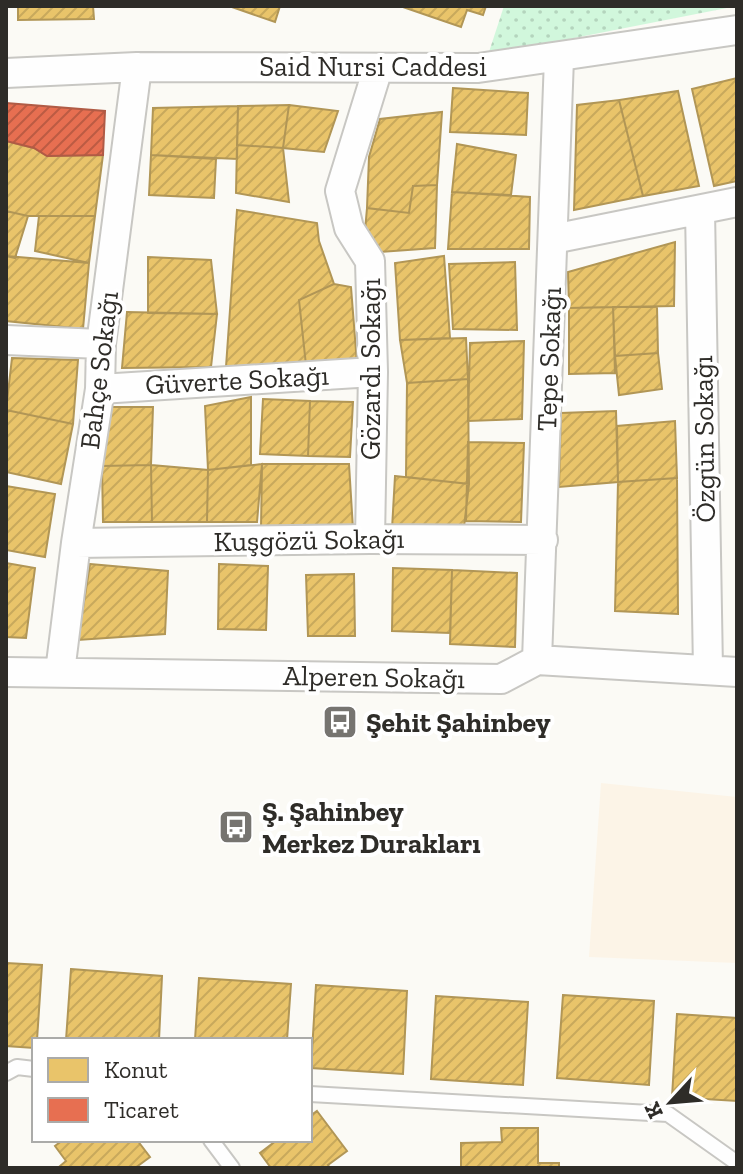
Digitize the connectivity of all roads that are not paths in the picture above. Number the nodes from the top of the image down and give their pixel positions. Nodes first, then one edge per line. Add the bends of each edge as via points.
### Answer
1 (737, 30) edge
2 (559, 58) junction
3 (137, 67) junction
4 (378, 68) junction
5 (6, 73) edge
6 (737, 202) edge
7 (700, 210) junction
8 (553, 239) junction
9 (6, 340) edge
10 (101, 344) junction
11 (373, 372) junction
12 (100, 389) junction
13 (370, 539) junction
14 (543, 540) junction
15 (76, 543) junction
16 (537, 660) junction
17 (708, 669) junction
18 (6, 672) edge
19 (60, 672) junction
20 (737, 672) edge
21 (32, 1069) edge
22 (6, 1073) edge
23 (312, 1094) edge
24 (212, 1142) edge
25 (737, 1163) edge
26 (232, 1168) edge

1 - 2 street, Said Nursi Caddesi
2 - 4 street, Said Nursi Caddesi via 478,68
2 - 8 street, Tepe Sokağı
3 - 4 street, Said Nursi Caddesi
3 - 5 street, Said Nursi Caddesi
3 - 10 street, Bahçe Sokağı
4 - 11 street, Gözardı Sokağı via 340,191 349,228 370,261
6 - 7 street
7 - 8 street
7 - 17 street, Özgün Sokağı
8 - 14 street, Tepe Sokağı
9 - 10 street
10 - 12 street, Bahçe Sokağı
11 - 12 street, Güverte Sokağı
11 - 13 street, Gözardı Sokağı
12 - 15 street, Bahçe Sokağı
13 - 14 street, Kuşgözü Sokağı
13 - 15 street, Kuşgözü Sokağı
14 - 16 street, Tepe Sokağı
15 - 19 street, Bahçe Sokağı
16 - 17 street
16 - 19 street, Alperen Sokağı via 501,679
17 - 20 street
18 - 19 street, Alperen Sokağı
21 - 22 lane via 17,1067
23 - 25 lane via 668,1114
24 - 26 lane

